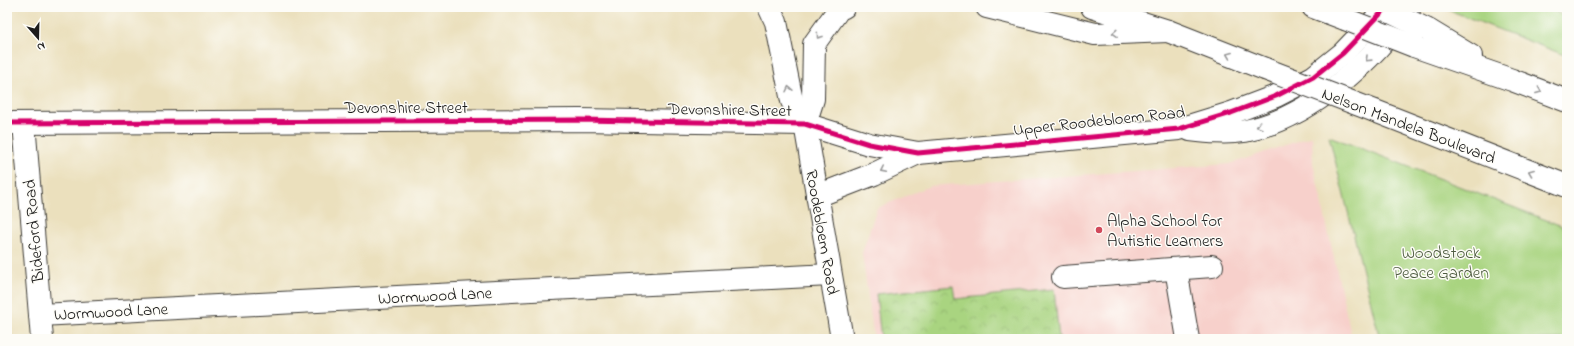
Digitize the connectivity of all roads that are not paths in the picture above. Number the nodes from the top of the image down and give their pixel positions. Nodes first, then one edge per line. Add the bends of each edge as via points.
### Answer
1 (769, 7) edge
2 (844, 7) edge
3 (987, 7) edge
4 (1092, 7) edge
5 (1313, 7) edge
6 (1380, 7) edge
7 (1387, 7) edge
8 (1410, 7) edge
9 (1168, 31) junction
10 (1512, 80) junction
11 (1567, 101) edge
12 (15, 123) edge
13 (805, 124) junction
14 (1179, 129) junction
15 (918, 153) junction
16 (1567, 186) edge
17 (817, 196) junction
18 (1212, 266) dead end
19 (1176, 269) junction
20 (830, 276) junction
21 (1063, 277) dead end
22 (40, 315) junction
23 (42, 339) edge
24 (842, 339) edge
25 (1188, 339) edge

13 -> 1 main road via 792,102 776,22
2 -> 13 main road via 839,9 814,44 813,99
9 -> 3 main road via 1095,34
4 - 9 main road, Nelson Mandela Boulevard
5 - 10 main road, bridge
6 - 10 main road, bridge via 1428,30
7 - 14 main road, Upper Roodebloem Road via 1343,53 1313,77 1276,96
8 -> 14 main road, Upper Roodebloem Road via 1397,27 1369,59 1336,87 1293,113 1246,130 1226,133
16 -> 9 main road, Nelson Mandela Boulevard, bridge
10 -> 11 main road
12 - 13 main road, Devonshire Street via 580,120
12 - 22 main road, Bideford Road
13 - 15 main road, Upper Roodebloem Road via 869,144
13 - 17 main road, Roodebloem Road
14 - 15 main road, Upper Roodebloem Road
15 -> 17 main road, Upper Roodebloem Road via 874,174
17 - 20 main road, Roodebloem Road
18 - 19 main road
19 - 21 main road
19 - 25 main road
20 - 22 main road, Wormwood Lane
20 - 24 main road, Roodebloem Road
22 - 23 main road, Bideford Road

